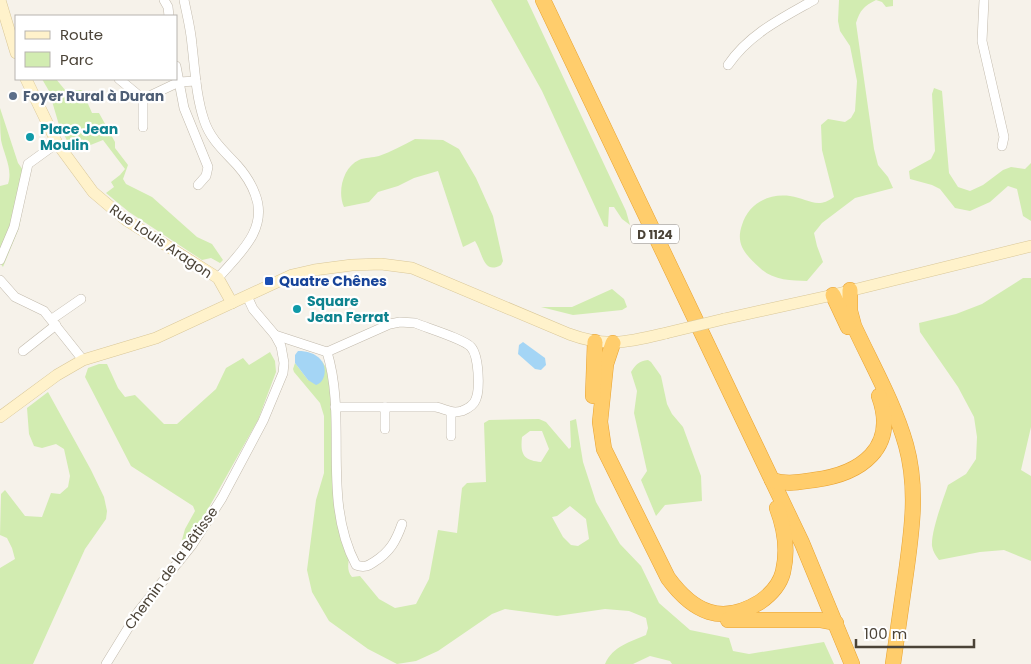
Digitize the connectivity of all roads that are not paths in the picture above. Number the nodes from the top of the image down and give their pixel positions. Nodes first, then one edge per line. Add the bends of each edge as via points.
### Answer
1 (0, 0) edge
2 (164, 0) edge
3 (184, 0) edge
4 (543, 0) edge
5 (814, 0) edge
6 (984, 0) edge
7 (169, 15) edge
8 (15, 50) edge
9 (728, 65) dead end
10 (178, 77) edge
11 (26, 80) edge
12 (120, 80) edge
13 (196, 81) junction
14 (179, 82) junction
15 (143, 99) junction
16 (143, 127) dead end
17 (57, 143) junction
18 (1002, 146) dead end
19 (198, 186) dead end
20 (1031, 246) edge
21 (0, 260) edge
22 (218, 278) junction
23 (0, 280) edge
24 (850, 290) junction
25 (833, 295) junction
26 (247, 296) junction
27 (81, 299) dead end
28 (232, 303) junction
29 (54, 322) junction
30 (275, 335) junction
31 (595, 342) junction
32 (613, 343) junction
33 (23, 351) dead end
34 (327, 352) junction
35 (83, 360) junction
36 (335, 407) junction
37 (385, 407) junction
38 (451, 413) junction
39 (0, 417) edge
40 (385, 429) dead end
41 (451, 436) dead end
42 (769, 475) junction
43 (402, 524) dead end
44 (836, 623) junction
45 (106, 664) edge
46 (852, 664) edge
47 (893, 664) edge

1 - 8 street
2 - 7 street
3 - 13 street
4 - 42 highway, D 1124
5 - 9 street via 759,32
6 - 18 street via 982,41 1004,136
10 - 14 street
11 - 17 street, Rue Louis Aragon
12 - 15 street
13 - 14 street
13 - 22 street via 210,134 246,176 260,214 252,238
14 - 15 street
14 - 19 street via 188,120 208,167
15 - 16 street
17 - 21 street via 28,164 14,227
17 - 22 street, Rue Louis Aragon via 80,176 106,204 154,239
20 - 24 street
22 - 28 street, Rue Louis Aragon
23 - 29 street via 15,297 37,306
24 - 25 street
24 - 47 highway via 854,326 906,445 914,495
25 - 32 street, bridge via 666,334
25 - 42 highway via 880,397 884,411 883,435 873,454 847,473 786,484
26 - 28 street
26 - 30 street via 253,309
26 - 31 street via 292,275 314,270 352,265 412,268
27 - 29 street
28 - 35 street via 156,338
29 - 33 street
29 - 35 street
30 - 34 street
30 - 45 street, Chemin de la Bâtisse via 283,354 283,373 263,421 206,525 138,612
31 - 32 street
31 - 44 highway via 592,420 600,459 664,588 679,605 694,615 712,619
32 - 42 highway via 606,364 600,422 604,449 668,578 680,594 697,607 716,614 748,609 769,596 783,574 786,549 782,522 767,484
34 - 36 street via 334,378
34 - 38 street via 400,322 415,323 468,344 477,360 477,398 467,409
35 - 39 street
36 - 37 street
36 - 43 street via 340,516 356,565 368,566 385,555 397,539
37 - 38 street via 436,407
37 - 40 street
38 - 41 street
42 - 44 highway, D 1124
44 - 46 highway, D 1124

